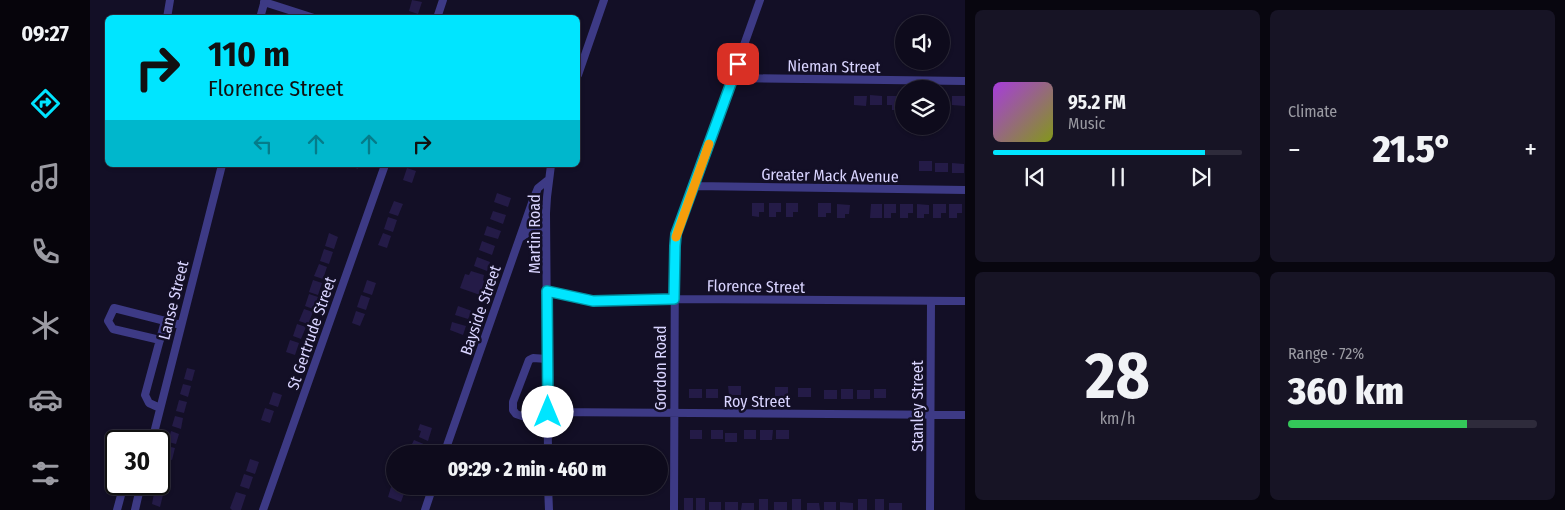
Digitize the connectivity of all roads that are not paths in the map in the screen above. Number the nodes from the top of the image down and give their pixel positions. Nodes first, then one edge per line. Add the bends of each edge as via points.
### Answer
1 (170, 0) edge
2 (443, 0) edge
3 (604, 0) edge
4 (760, 0) edge
5 (264, 1) edge
6 (168, 15) edge
7 (261, 15) edge
8 (305, 15) edge
9 (438, 15) edge
10 (580, 69) edge
11 (733, 78) junction
12 (965, 81) edge
13 (221, 167) edge
14 (384, 167) edge
15 (551, 167) edge
16 (548, 180) junction
17 (694, 186) junction
18 (965, 190) edge
19 (520, 238) junction
20 (547, 256) junction
21 (547, 291) junction
22 (674, 299) junction
23 (931, 301) junction
24 (965, 301) edge
25 (165, 321) junction
26 (181, 325) junction
27 (160, 340) junction
28 (548, 358) junction
29 (160, 408) junction
30 (548, 412) junction
31 (673, 414) junction
32 (931, 415) junction
33 (965, 415) edge
34 (548, 425) junction
35 (155, 430) edge
36 (447, 445) edge
37 (548, 445) edge
38 (121, 495) edge
39 (138, 495) edge
40 (430, 495) edge
41 (548, 495) edge
42 (117, 510) edge
43 (134, 510) edge
44 (263, 510) edge
45 (425, 510) edge
46 (549, 510) edge
47 (674, 510) edge
48 (930, 510) edge

1 - 6 street
2 - 9 street
3 - 10 street
4 - 11 street, Gordon Road
5 - 7 street
5 - 8 street
11 - 12 street, Nieman Street
11 - 17 street, Gordon Road
13 - 26 street, Lanse Street
14 - 44 street, St Gertrude Street
15 - 16 street, Martin Road
16 - 19 street, Bayside Street via 538,188
16 - 20 street, Martin Road
17 - 18 street, Greater Mack Avenue
17 - 22 street, Gordon Road via 675,240
19 - 20 street via 531,230 541,231
19 - 36 street, Bayside Street
20 - 21 street, Martin Road
21 - 22 street, Florence Street via 593,301
21 - 28 street, Martin Road
22 - 23 street, Florence Street
22 - 31 street, Gordon Road
23 - 24 street, Florence Street
23 - 32 street, Stanley Street
25 - 26 street
25 - 27 street
25 - 27 street via 114,308 108,321 113,329
26 - 29 street, Lanse Street
27 - 29 street via 145,395 149,403
28 - 30 street, Martin Road
28 - 34 street via 529,360 513,410
29 - 35 street, Lanse Street
30 - 31 street, Roy Street
30 - 34 street, Martin Road
31 - 32 street, Roy Street
31 - 47 street, Gordon Road
32 - 33 street, Roy Street
32 - 48 street, Stanley Street
34 - 37 street, Martin Road
38 - 42 street
39 - 43 street
40 - 45 street
41 - 46 street

